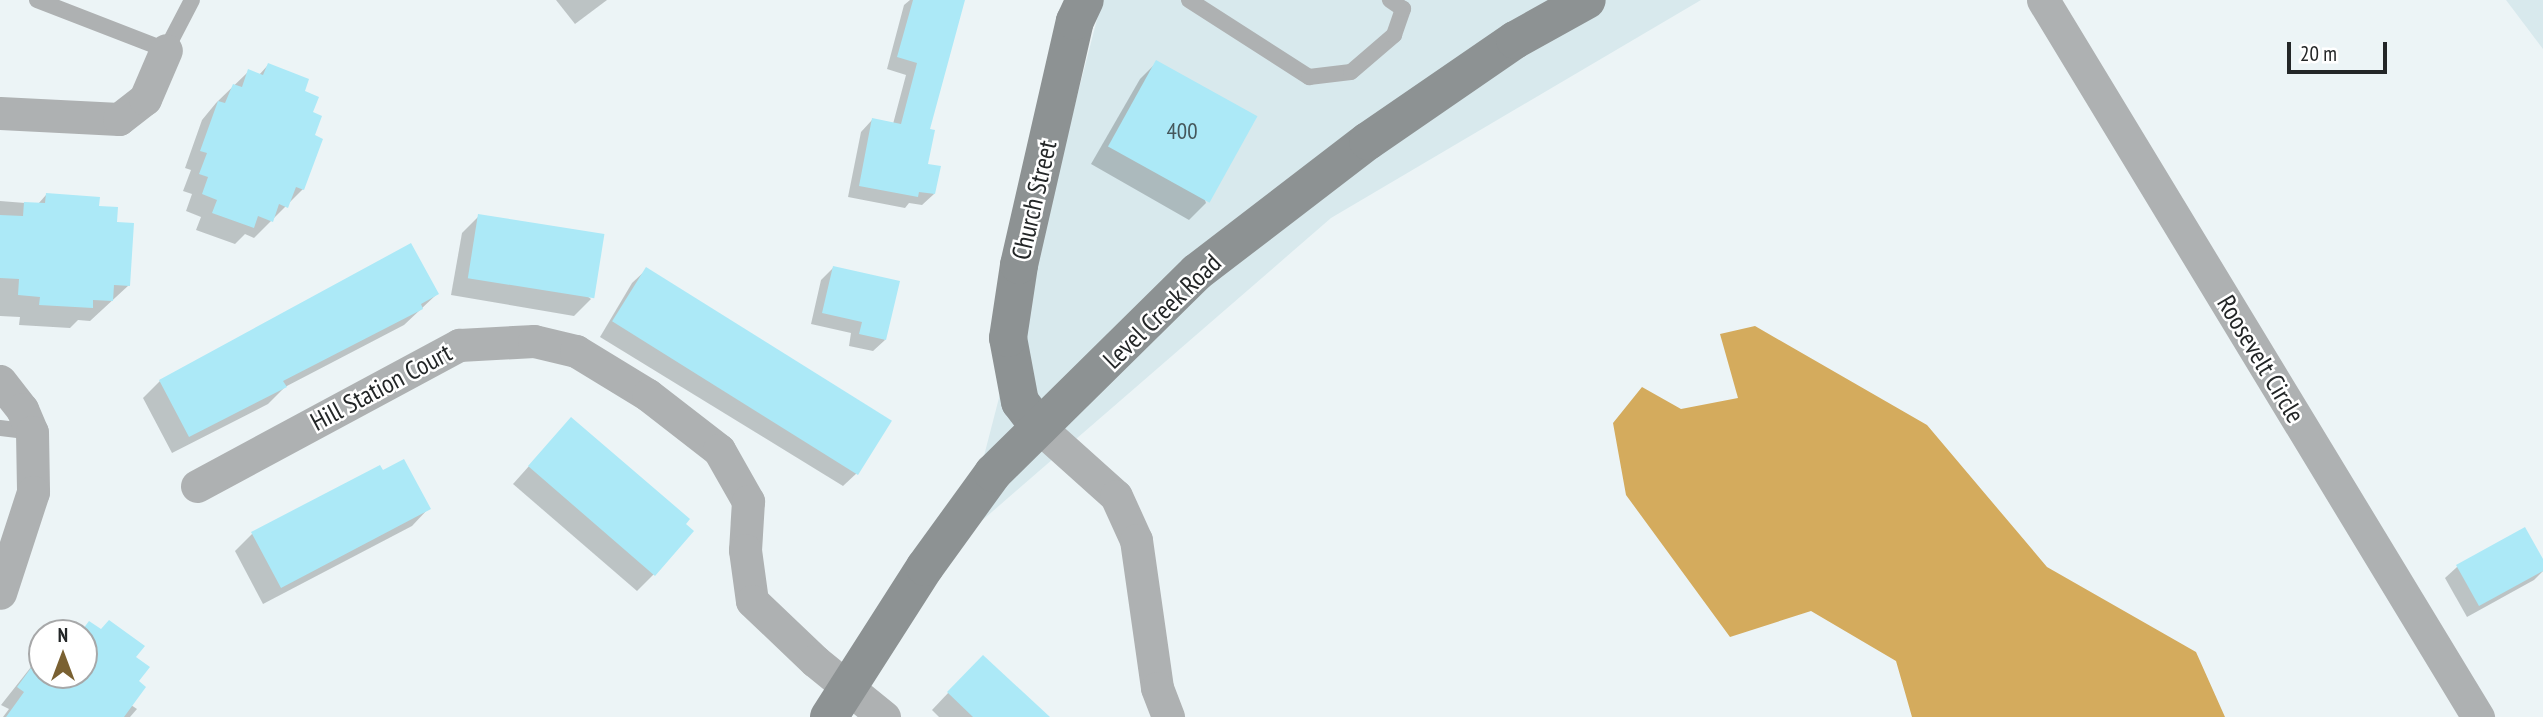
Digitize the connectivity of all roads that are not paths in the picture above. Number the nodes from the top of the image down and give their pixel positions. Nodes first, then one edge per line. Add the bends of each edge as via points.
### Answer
1 (37, 0) edge
2 (192, 0) edge
3 (1085, 0) edge
4 (1189, 0) edge
5 (1390, 0) edge
6 (1587, 0) edge
7 (2043, 0) edge
8 (166, 50) junction
9 (0, 113) edge
10 (0, 381) edge
11 (1030, 415) junction
12 (0, 428) edge
13 (32, 432) junction
14 (197, 486) dead end
15 (0, 593) edge
16 (839, 702) edge
17 (884, 717) edge
18 (1168, 717) edge
19 (2478, 717) edge

1 - 8 lane
2 - 8 lane
3 - 11 street, Church Street via 1075,21 1019,265 1008,338
4 - 5 lane via 1309,77 1351,72 1394,36 1403,9
6 - 11 street, Level Creek Road via 1516,40 1368,141 1197,272
7 - 19 street, Roosevelt Circle
8 - 9 street via 145,99 120,119
10 - 13 street
11 - 16 street, Level Creek Road
11 - 18 street via 1116,496 1136,540 1157,688
12 - 13 lane
13 - 15 street via 33,492
14 - 16 street, Hill Station Court via 459,345 534,341 576,351 648,395 719,450 748,500 745,550 752,601 815,661
16 - 17 street, Hill Station Court

